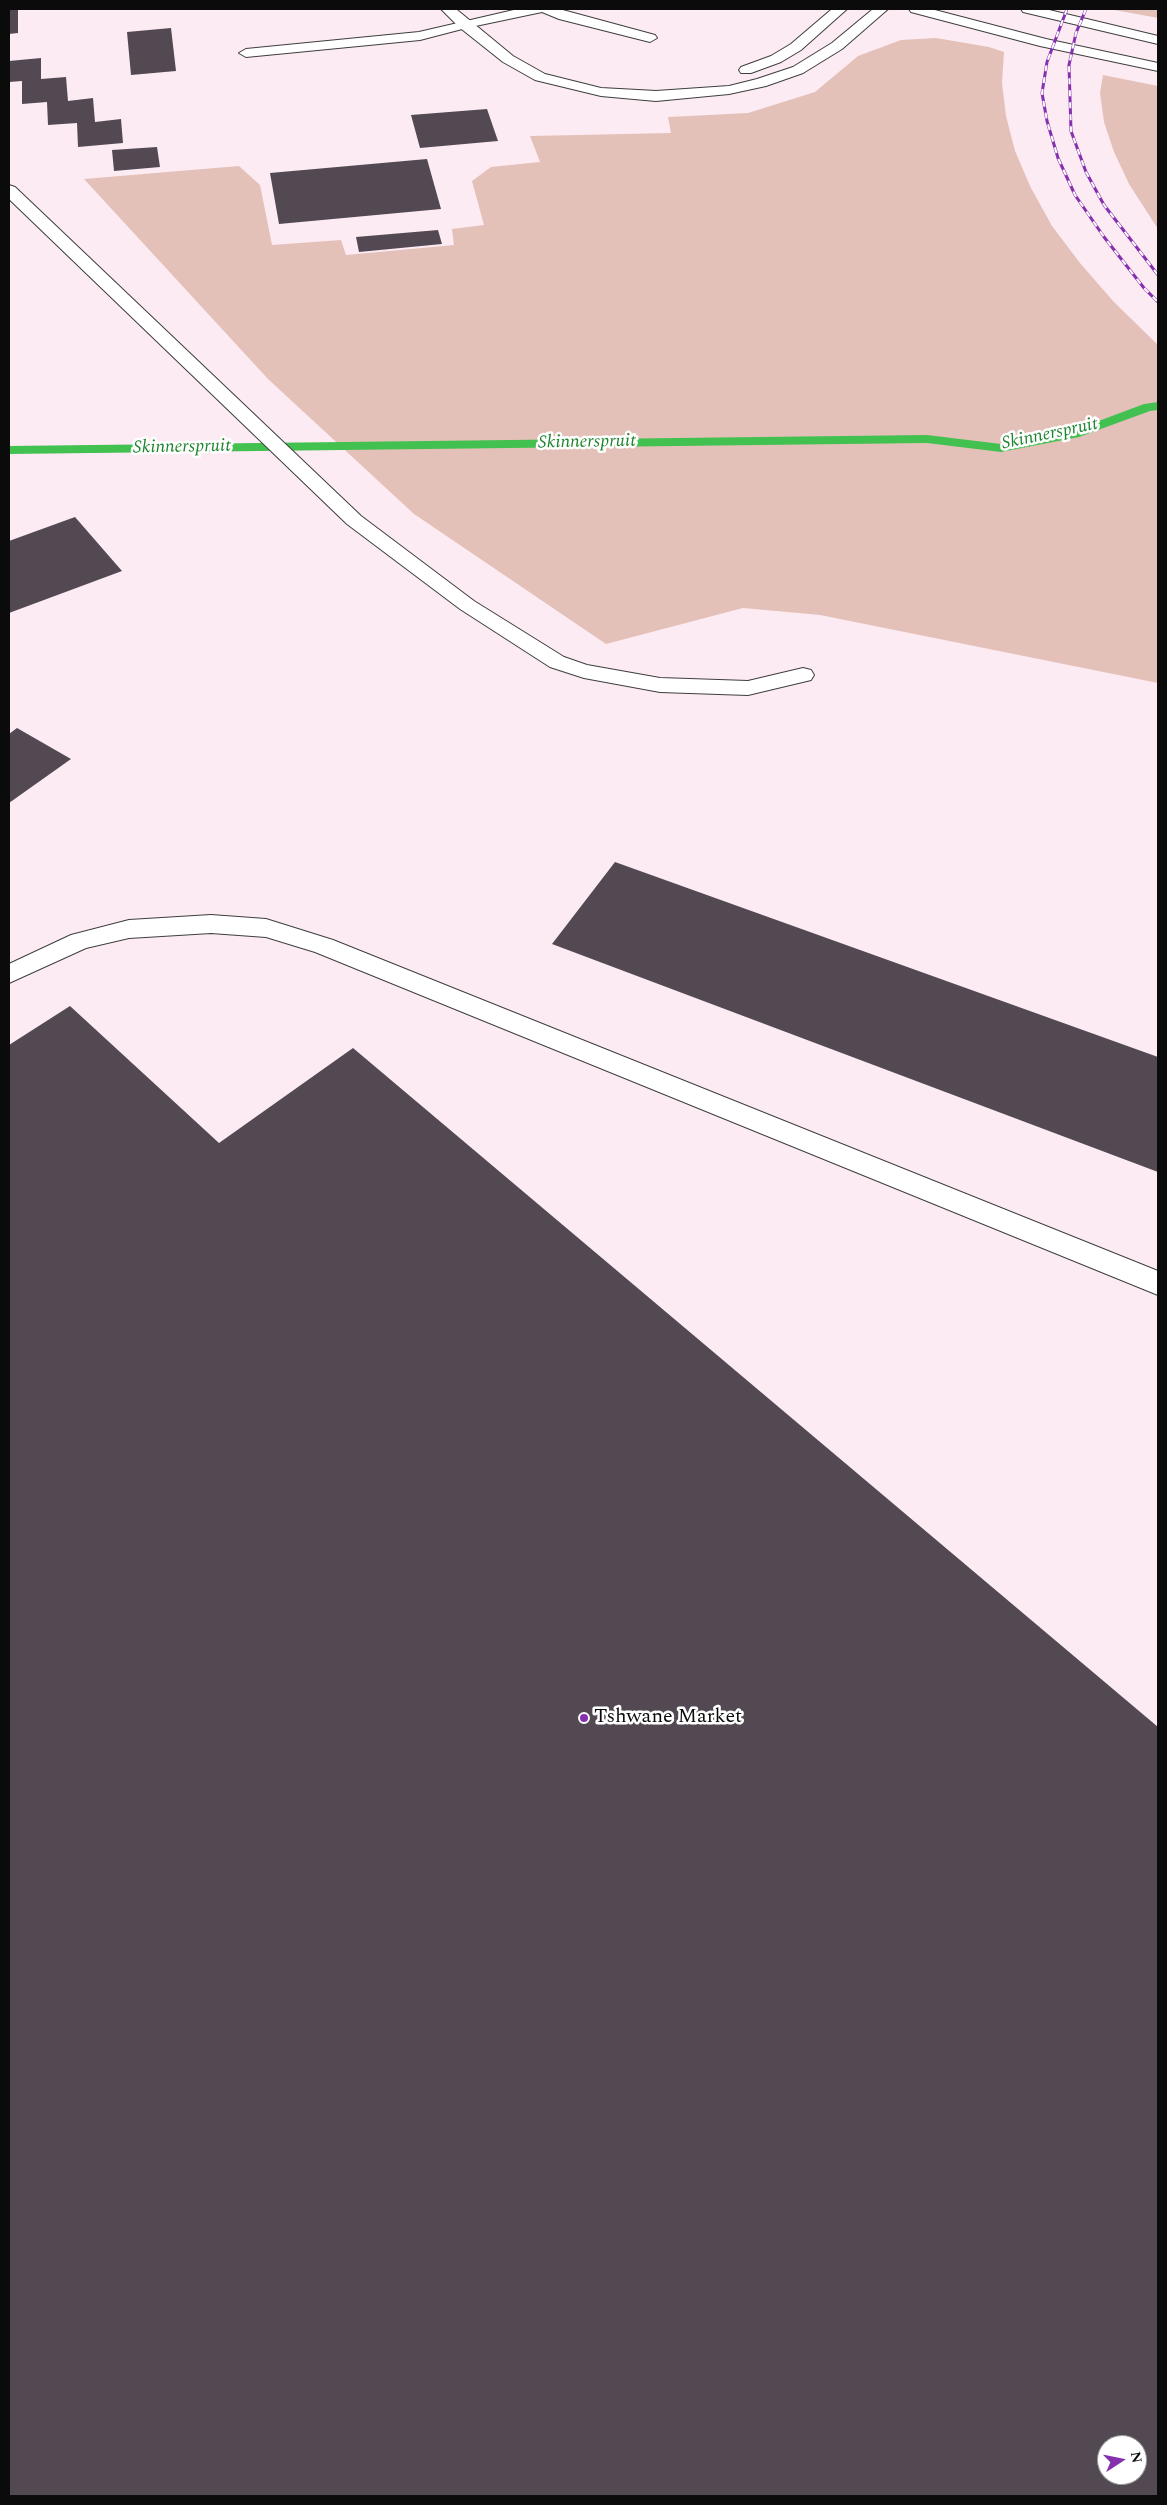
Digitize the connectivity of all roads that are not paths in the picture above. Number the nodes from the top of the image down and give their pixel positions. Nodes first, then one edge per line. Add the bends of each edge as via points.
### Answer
1 (448, 9) edge
2 (538, 9) edge
3 (547, 9) edge
4 (840, 9) edge
5 (881, 9) edge
6 (916, 9) edge
7 (1028, 9) edge
8 (464, 24) junction
9 (650, 38) dead end
10 (1158, 40) edge
11 (246, 53) dead end
12 (508, 59) junction
13 (1158, 67) edge
14 (735, 73) dead end
15 (716, 77) dead end
16 (9, 190) edge
17 (804, 675) dead end
18 (9, 974) edge
19 (1158, 1283) edge

1 - 8 street
2 - 8 street
3 - 9 street
4 - 14 street via 796,47
5 - 12 street via 837,46 798,70 729,90 656,96 601,92 540,77
6 - 13 street via 1045,43
7 - 10 street
8 - 11 street via 420,36
8 - 12 street
12 - 15 street via 610,81 673,82
16 - 17 street via 354,520 467,605 557,662 584,671 660,685 705,688 748,688
18 - 19 street via 80,941 129,929 211,924 266,928 333,949

